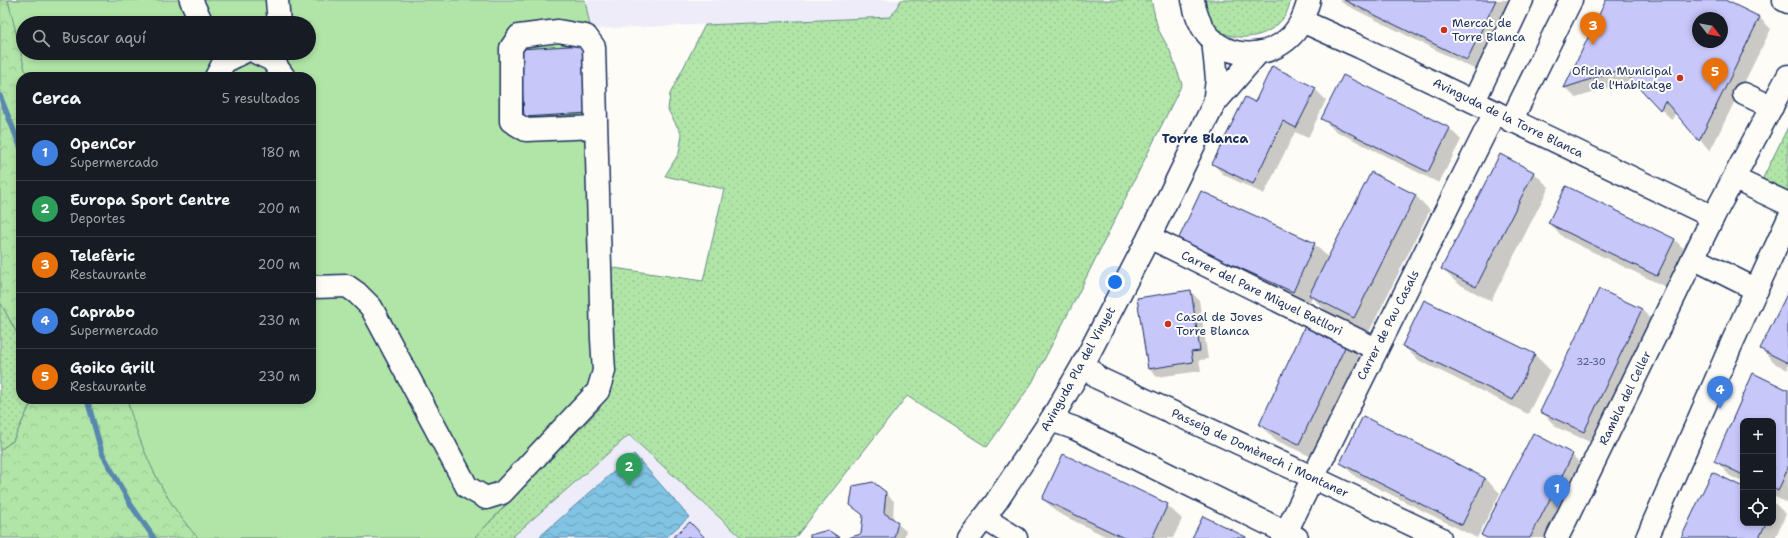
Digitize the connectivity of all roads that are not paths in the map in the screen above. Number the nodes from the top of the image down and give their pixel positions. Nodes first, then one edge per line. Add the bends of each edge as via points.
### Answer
1 (191, 0) edge
2 (277, 0) edge
3 (1193, 0) edge
4 (1309, 0) edge
5 (1522, 0) edge
6 (1571, 0) edge
7 (1784, 0) edge
8 (1788, 2) edge
9 (199, 16) edge
10 (278, 16) edge
11 (1302, 21) junction
12 (1212, 40) junction
13 (1258, 53) junction
14 (272, 60) edge
15 (282, 60) edge
16 (281, 72) edge
17 (283, 72) edge
18 (1788, 76) edge
19 (1744, 94) dead end
20 (1474, 101) junction
21 (1214, 104) junction
22 (1772, 107) junction
23 (1503, 116) junction
24 (596, 127) junction
25 (1734, 179) junction
26 (1788, 204) edge
27 (1713, 217) junction
28 (1788, 220) edge
29 (1148, 237) junction
30 (1782, 250) edge
31 (1693, 258) junction
32 (316, 287) edge
33 (1757, 290) junction
34 (1376, 349) junction
35 (1084, 364) junction
36 (1051, 420) junction
37 (1312, 477) junction
38 (984, 518) junction
39 (1288, 536) edge
40 (969, 538) edge
41 (1016, 538) edge
42 (1440, 538) edge
43 (1557, 538) edge
44 (1647, 538) edge

1 - 9 street
2 - 10 street
3 - 12 street via 1199,22
4 - 11 street
5 - 20 street
6 - 23 street, Carrer de Pau Casals
7 - 8 street
11 - 13 street via 1282,44
11 - 20 street, Avinguda de la Torre Blanca
12 - 13 street via 1223,48 1239,53
12 - 21 street, Avinguda Pla del Vinyet via 1217,79
13 - 21 street, Avinguda Pla del Vinyet
14 - 16 street
15 - 17 street
18 - 22 street, Rambla del Celler
19 - 22 street
20 - 23 street, Avinguda de la Torre Blanca
21 - 29 street, Avinguda Pla del Vinyet
22 - 25 street, Rambla del Celler
23 - 27 street, Avinguda de la Torre Blanca
23 - 34 street, Carrer de Pau Casals
24 - 24 street via 594,47 586,36 558,31 519,36 511,48 512,121 526,130
24 - 32 street via 604,370 598,391 502,493 486,498 467,487 371,307 347,286
25 - 26 street
25 - 27 street, Rambla del Celler
27 - 31 street, Rambla del Celler
28 - 30 street
29 - 34 street, Carrer del Pare Miquel Batllori
29 - 35 street, Avinguda Pla del Vinyet
30 - 33 street
31 - 33 street
31 - 43 street, Rambla del Celler
33 - 44 street
34 - 37 street, Carrer de Pau Casals
35 - 36 street, Avinguda Pla del Vinyet
35 - 37 street, Passeig de Domènech i Montaner via 1098,378
36 - 38 street, Avinguda Pla del Vinyet
36 - 39 street via 1074,428
37 - 39 street, Carrer de Pau Casals
37 - 42 street, Passeig de Domènech i Montaner
38 - 40 street, Avinguda Pla del Vinyet
38 - 41 street

